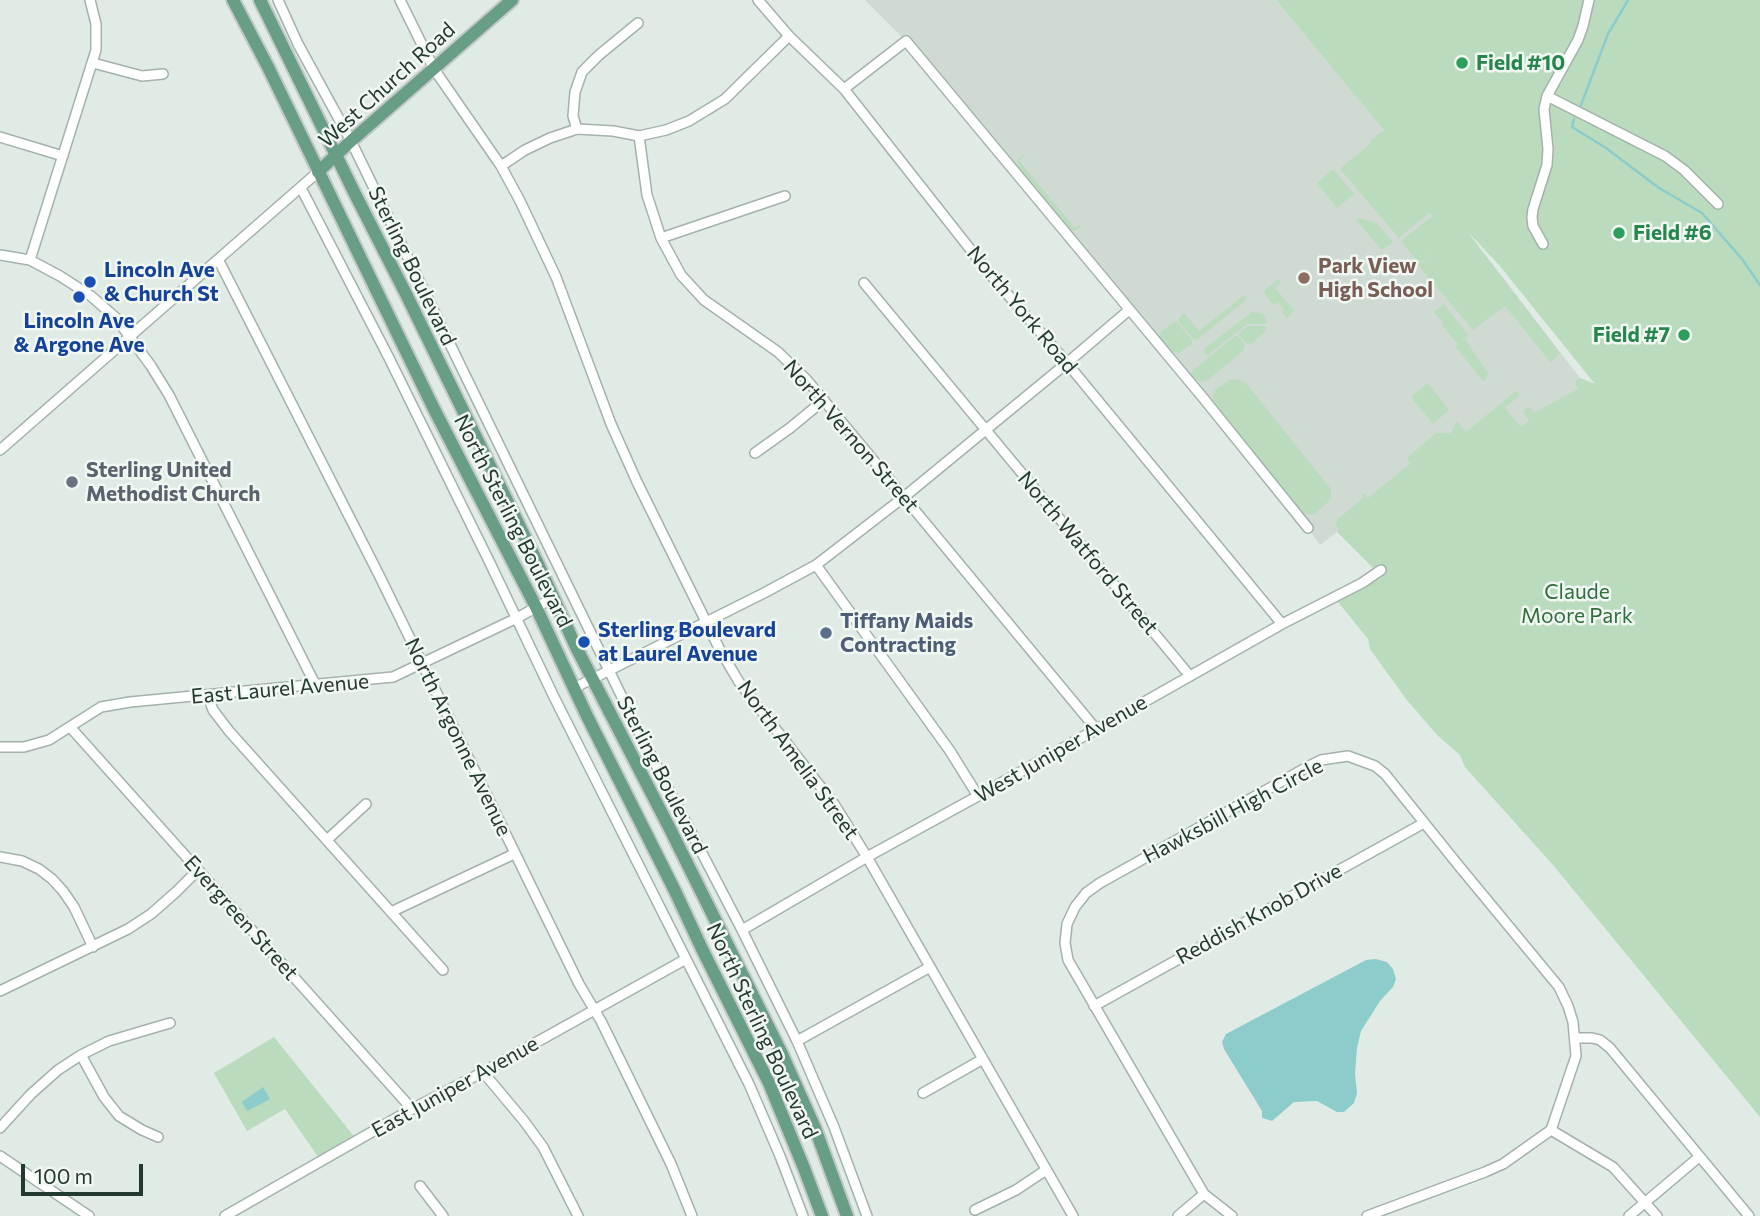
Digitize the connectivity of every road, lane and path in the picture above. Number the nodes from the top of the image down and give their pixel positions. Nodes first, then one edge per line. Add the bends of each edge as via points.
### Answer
1 (90, 0) edge
2 (233, 0) edge
3 (260, 0) edge
4 (278, 0) edge
5 (400, 0) edge
6 (512, 0) edge
7 (758, 0) edge
8 (1589, 0) edge
9 (638, 23) dead end
10 (789, 36) junction
11 (93, 63) junction
12 (434, 69) junction
13 (163, 74) dead end
14 (844, 89) junction
15 (1547, 96) junction
16 (577, 129) junction
17 (639, 136) junction
18 (0, 137) edge
19 (351, 141) junction
20 (336, 155) junction
21 (62, 156) junction
22 (501, 166) junction
23 (318, 172) junction
24 (301, 188) junction
25 (785, 196) dead end
26 (1718, 204) dead end
27 (661, 238) junction
28 (1543, 244) dead end
29 (0, 255) edge
30 (30, 260) junction
31 (219, 261) junction
32 (864, 283) dead end
33 (1129, 310) junction
34 (130, 337) junction
35 (1067, 363) junction
36 (824, 400) junction
37 (985, 430) junction
38 (0, 450) edge
39 (755, 453) dead end
40 (904, 497) junction
41 (1308, 528) dead end
42 (816, 565) junction
43 (1381, 570) dead end
44 (553, 598) junction
45 (536, 607) junction
46 (516, 618) junction
47 (705, 622) junction
48 (1282, 624) junction
49 (423, 663) junction
50 (610, 670) junction
51 (1190, 676) junction
52 (592, 679) junction
53 (314, 684) junction
54 (574, 688) junction
55 (208, 696) junction
56 (71, 728) junction
57 (1096, 729) junction
58 (0, 747) edge
59 (978, 796) junction
60 (366, 804) dead end
61 (1424, 823) junction
62 (328, 839) junction
63 (514, 854) junction
64 (0, 857) edge
65 (867, 857) junction
66 (198, 870) junction
67 (391, 912) junction
68 (742, 930) junction
69 (93, 947) junction
70 (686, 959) junction
71 (930, 967) junction
72 (443, 970) dead end
73 (0, 991) edge
74 (1094, 1006) junction
75 (595, 1009) junction
76 (170, 1023) dead end
77 (1575, 1038) junction
78 (797, 1041) junction
79 (80, 1055) junction
80 (983, 1059) junction
81 (483, 1072) junction
82 (923, 1093) dead end
83 (412, 1109) junction
84 (0, 1128) edge
85 (1550, 1130) junction
86 (158, 1137) dead end
87 (0, 1156) edge
88 (1699, 1157) junction
89 (1046, 1170) junction
90 (420, 1186) dead end
91 (1204, 1194) junction
92 (1645, 1202) junction
93 (975, 1210) dead end
94 (89, 1216) edge
95 (225, 1216) edge
96 (443, 1216) edge
97 (578, 1216) edge
98 (692, 1216) edge
99 (803, 1216) edge
100 (822, 1216) edge
101 (847, 1216) edge
102 (867, 1216) edge
103 (1073, 1216) edge
104 (1178, 1216) edge
105 (1232, 1216) edge
106 (1367, 1216) edge
107 (1629, 1216) edge
108 (1657, 1216) edge
109 (1749, 1216) edge

1 - 11 street via 96,24
2 - 23 main road, North Sterling Boulevard
3 - 20 main road, North Sterling Boulevard
4 - 19 street, Sterling Boulevard
5 - 12 street, North Amelia Street
6 - 12 main road, West Church Road
7 - 10 street, North York Road
8 - 15 street via 1578,40
9 - 16 street via 582,72 575,92
10 - 14 street, North York Road
10 - 17 street via 708,111 666,130
11 - 13 street via 142,76
11 - 21 street
12 - 19 main road, West Church Road
12 - 22 street, North Amelia Street
14 - 33 street via 906,41
14 - 35 street, North York Road via 989,273
15 - 26 street via 1665,156
15 - 28 street via 1547,165 1532,217
16 - 17 street
16 - 22 street via 525,150
17 - 27 street, North Vernon Street via 647,195
18 - 21 street
19 - 20 main road, West Church Road
19 - 50 street, Sterling Boulevard
20 - 23 main road, West Church Road
20 - 44 main road, North Sterling Boulevard
21 - 30 street
22 - 47 street, North Amelia Street via 556,277 611,424
23 - 24 street
23 - 45 main road, North Sterling Boulevard
24 - 31 street
24 - 46 street
25 - 27 street
27 - 36 street, North Vernon Street via 681,275 704,300 778,352
29 - 30 street
30 - 34 street via 92,296
31 - 34 street
31 - 49 street, North Argonne Avenue
32 - 37 street, North Watford Street
33 - 35 street
33 - 41 street
34 - 38 street
34 - 53 street via 169,395
35 - 37 street
35 - 48 street, North York Road
36 - 39 street
36 - 40 street, North Vernon Street
37 - 40 street
37 - 51 street, North Watford Street
40 - 42 street
40 - 57 street, North Vernon Street
42 - 47 street
42 - 59 street
43 - 48 street, West Juniper Avenue
44 - 45 street, East Laurel Avenue
44 - 52 main road, North Sterling Boulevard
45 - 46 street, East Laurel Avenue
45 - 54 main road, North Sterling Boulevard
46 - 49 street, East Laurel Avenue
46 - 70 street
47 - 50 street
47 - 65 street, North Amelia Street via 740,682 827,795
48 - 51 street, West Juniper Avenue
49 - 53 street, East Laurel Avenue via 393,677
49 - 63 street, North Argonne Avenue
50 - 52 street
50 - 68 street, Sterling Boulevard
51 - 57 street, West Juniper Avenue
52 - 54 street
52 - 101 main road, North Sterling Boulevard via 789,1069
53 - 55 street, East Laurel Avenue
54 - 100 main road, North Sterling Boulevard via 769,1083
55 - 56 street, East Laurel Avenue via 101,707
55 - 62 street via 229,731
56 - 58 street, East Laurel Avenue via 24,747
56 - 66 street, Evergreen Street
57 - 59 street, West Juniper Avenue
59 - 65 street, West Juniper Avenue
60 - 62 street
61 - 74 street, Reddish Knob Drive
61 - 74 street, Hawksbill High Circle via 1375,766 1348,756 1311,765 1086,893 1075,907 1065,943 1068,960
61 - 77 street, Hawksbill High Circle via 1559,987
62 - 67 street
63 - 67 street
63 - 75 street, North Argonne Avenue
64 - 69 street via 22,861 52,879 74,907
65 - 68 street, West Juniper Avenue
65 - 71 street, North Amelia Street
66 - 69 street via 151,914
66 - 83 street, Evergreen Street
67 - 72 street
68 - 78 street, Sterling Boulevard
69 - 73 street
70 - 75 street, East Juniper Avenue
70 - 99 street via 749,1084
71 - 78 street
71 - 80 street, North Amelia Street
74 - 91 street, Hawksbill High Circle
75 - 81 street, East Juniper Avenue
75 - 98 street, North Argonne Avenue
76 - 79 street
77 - 85 street, Hawksbill High Circle via 1576,1056
77 - 88 street via 1600,1040 1610,1048
78 - 102 street, Sterling Boulevard
79 - 84 street via 31,1094
79 - 86 street via 119,1116
80 - 82 street
80 - 89 street, North Amelia Street
81 - 83 street, East Juniper Avenue
81 - 97 street via 543,1147
83 - 95 street, East Juniper Avenue
85 - 92 street via 1613,1167
85 - 106 street via 1503,1164
87 - 94 street
88 - 92 street
88 - 109 street
89 - 93 street
89 - 103 street, North Amelia Street
90 - 96 street
91 - 104 street
91 - 105 street, Hawksbill High Circle
92 - 107 street
92 - 108 street

